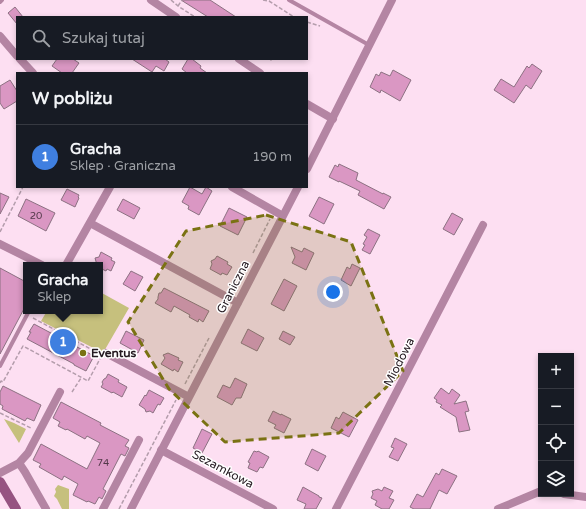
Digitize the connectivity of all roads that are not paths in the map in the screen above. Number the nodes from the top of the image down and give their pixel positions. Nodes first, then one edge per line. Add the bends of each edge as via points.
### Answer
1 (151, 0) edge
2 (289, 0) edge
3 (392, 0) edge
4 (175, 16) edge
5 (0, 36) edge
6 (369, 45) junction
7 (16, 55) edge
8 (21, 60) edge
9 (240, 60) edge
10 (32, 72) edge
11 (258, 72) edge
12 (308, 105) edge
13 (333, 119) junction
14 (308, 167) edge
15 (109, 188) edge
16 (234, 188) edge
17 (297, 188) edge
18 (283, 216) junction
19 (90, 223) junction
20 (483, 225) dead end
21 (0, 244) edge
22 (36, 262) edge
23 (68, 262) edge
24 (238, 303) junction
25 (29, 314) edge
26 (106, 353) dead end
27 (0, 366) edge
28 (60, 392) dead end
29 (189, 397) junction
30 (139, 440) dead end
31 (161, 450) junction
32 (19, 463) junction
33 (0, 473) edge
34 (0, 482) edge
35 (538, 492) edge
36 (574, 495) edge
37 (586, 497) edge
38 (16, 509) edge
39 (46, 509) edge
40 (102, 509) edge
41 (130, 509) edge
42 (273, 509) edge
43 (336, 509) edge
44 (498, 509) edge

1 - 4 street
2 - 6 lane
3 - 6 street
5 - 7 street
6 - 13 street
8 - 10 street
9 - 11 street
12 - 13 street
13 - 14 street
15 - 19 street
16 - 18 street
17 - 18 street, Graniczna
18 - 24 street, Graniczna
19 - 23 street
19 - 24 street
20 - 43 street, Miodowa
21 - 22 street
24 - 29 street, Graniczna
25 - 27 lane
26 - 29 street
28 - 32 street via 28,453
29 - 31 street, Graniczna
30 - 40 street
31 - 41 street, Graniczna
31 - 42 street, Sezamkowa
32 - 33 street
32 - 39 street
34 - 38 street
35 - 44 street
36 - 37 street

